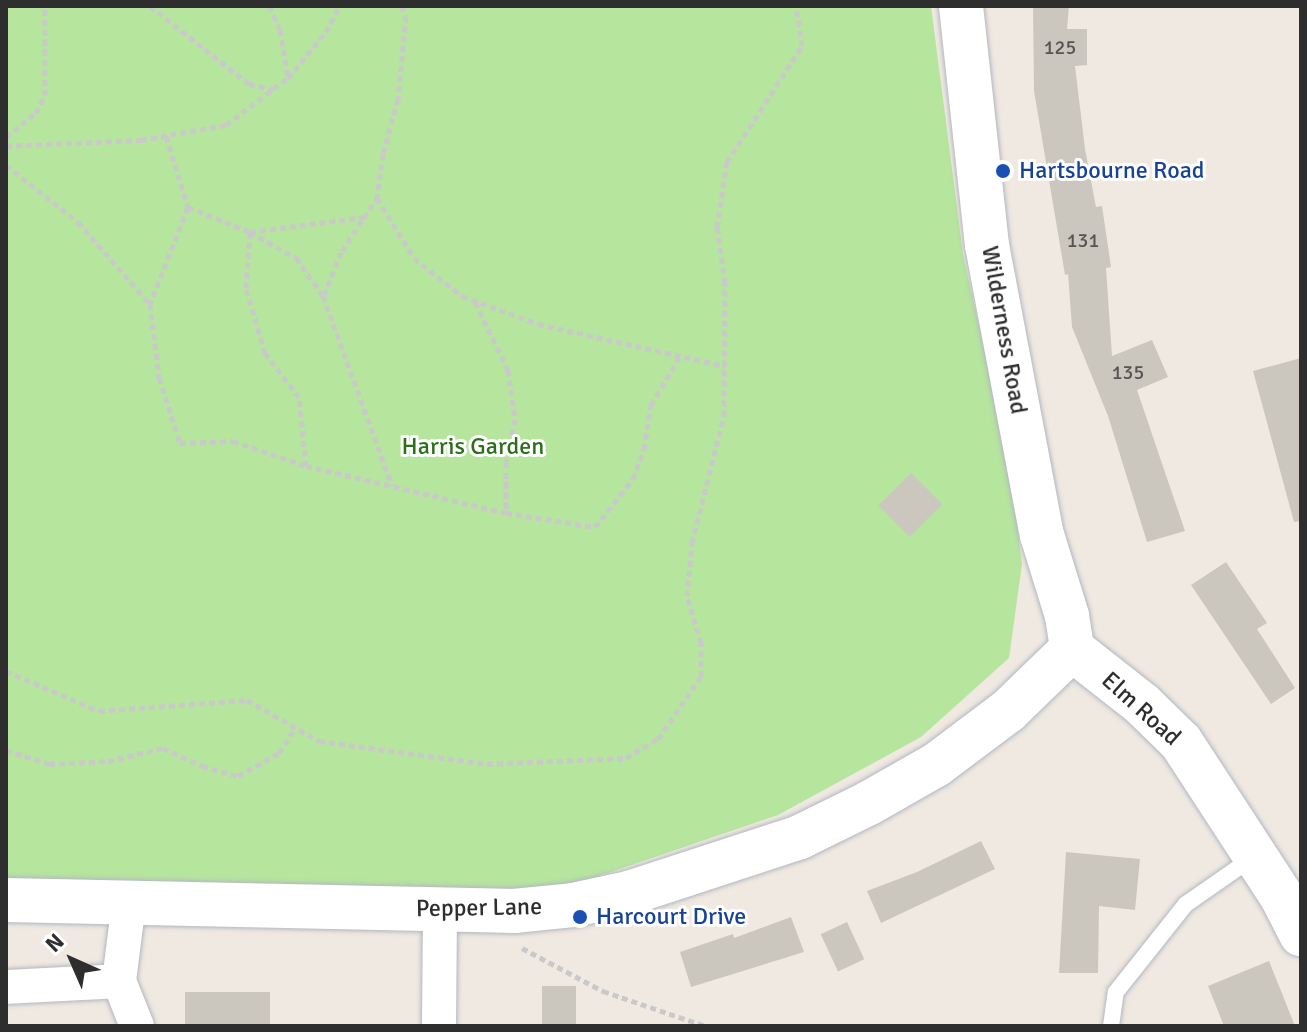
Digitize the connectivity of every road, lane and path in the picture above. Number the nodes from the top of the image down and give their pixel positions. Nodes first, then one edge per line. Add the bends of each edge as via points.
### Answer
1 (45, 6) edge
2 (150, 6) edge
3 (269, 6) edge
4 (339, 6) edge
5 (401, 6) edge
6 (796, 6) edge
7 (961, 6) edge
8 (288, 78) junction
9 (273, 89) junction
10 (166, 136) junction
11 (6, 137) edge
12 (6, 146) edge
13 (6, 165) edge
14 (377, 198) junction
15 (188, 207) junction
16 (365, 217) junction
17 (250, 232) junction
18 (323, 296) junction
19 (475, 301) junction
20 (150, 304) junction
21 (679, 358) junction
22 (725, 366) junction
23 (306, 466) junction
24 (392, 486) junction
25 (506, 513) junction
26 (1072, 649) junction
27 (6, 671) edge
28 (295, 728) junction
29 (6, 750) edge
30 (1256, 856) junction
31 (6, 900) edge
32 (129, 902) junction
33 (440, 910) junction
34 (1301, 934) edge
35 (508, 942) dead end
36 (119, 981) junction
37 (6, 987) edge
38 (137, 1026) edge
39 (439, 1026) edge
40 (705, 1026) edge
41 (1111, 1026) edge

1 - 11 path via 45,95 36,113
2 - 9 path via 249,84
3 - 8 path via 280,30
4 - 8 path via 326,32
5 - 14 path via 406,16 398,99
6 - 22 path via 802,46 727,162 717,227 725,283
7 - 26 street, Wilderness Road via 987,245 1042,535
8 - 9 path
9 - 10 path via 226,125
10 - 12 path
10 - 15 path
13 - 20 path via 78,222
14 - 16 path
14 - 19 path via 414,258
15 - 17 path
15 - 20 path
16 - 17 path
16 - 18 path via 342,251
17 - 18 path via 296,258
17 - 23 path via 246,288 265,353 299,397
18 - 24 path
19 - 21 path via 538,324
19 - 25 path via 508,370 515,419 506,462
20 - 23 path via 159,378 180,443 233,441
21 - 22 path
21 - 25 path via 651,405 633,479 595,527
22 - 28 path via 724,416 692,543 687,596 701,643 701,676 658,739 626,758 487,764 319,741
23 - 24 path
24 - 25 path
26 - 30 street, Elm Road via 1181,742
26 - 33 street, Pepper Lane via 1008,711 936,765 800,837 684,877 573,905
27 - 28 path via 99,711 247,700
28 - 29 path via 279,753 238,776 163,748 108,761 49,764
30 - 34 street, Elm Road
30 - 41 lane via 1186,904 1116,992
31 - 32 street, Pepper Lane
32 - 33 street, Pepper Lane
32 - 36 street
33 - 39 street
35 - 40 path via 603,991
36 - 37 street
36 - 38 street

